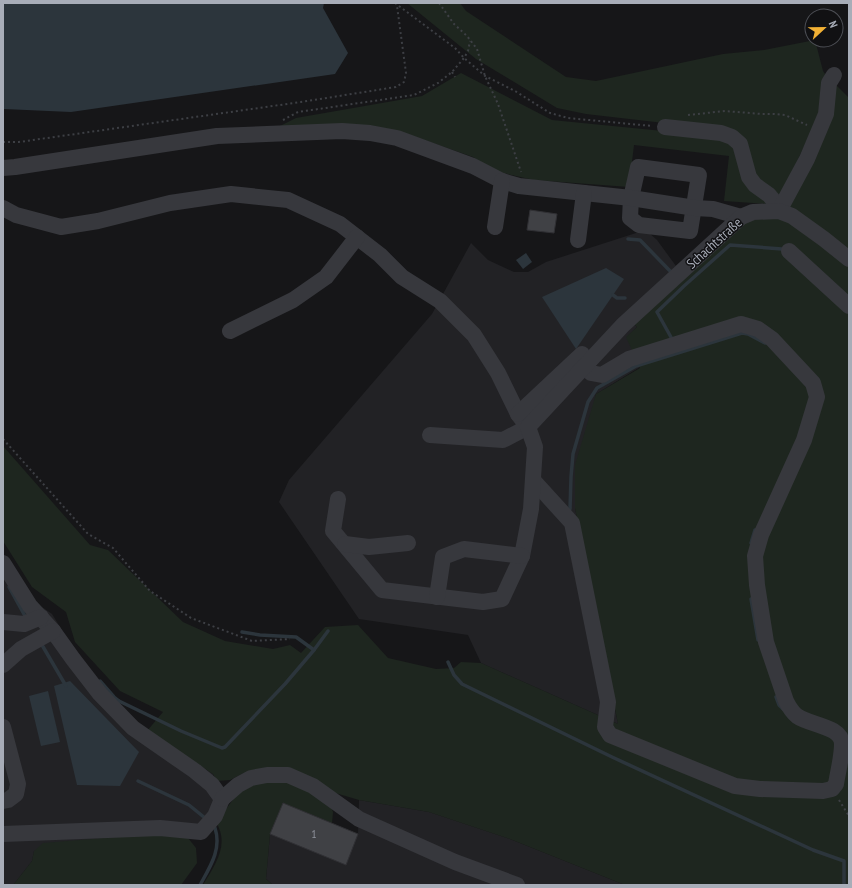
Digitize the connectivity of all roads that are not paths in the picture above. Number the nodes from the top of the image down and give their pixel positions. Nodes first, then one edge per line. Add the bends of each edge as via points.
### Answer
1 (834, 75) dead end
2 (665, 128) road end
3 (3, 168) edge
4 (502, 181) junction
5 (584, 192) junction
6 (631, 198) junction
7 (3, 208) edge
8 (695, 208) junction
9 (779, 211) junction
10 (741, 217) junction
11 (495, 227) dead end
12 (357, 237) junction
13 (578, 240) dead end
14 (789, 251) dead end
15 (849, 259) edge
16 (849, 306) edge
17 (626, 323) junction
18 (230, 331) dead end
19 (584, 367) junction
20 (518, 414) junction
21 (528, 427) junction
22 (430, 435) dead end
23 (533, 480) junction
24 (338, 499) dead end
25 (408, 543) dead end
26 (345, 544) junction
27 (522, 556) junction
28 (3, 563) edge
29 (437, 597) junction
30 (41, 617) junction
31 (3, 622) edge
32 (53, 631) junction
33 (3, 664) edge
34 (3, 727) edge
35 (222, 799) junction
36 (3, 801) edge
37 (3, 834) edge
38 (517, 885) edge

1 - 9 street via 830,83 826,114 820,129
2 - 9 street via 721,133 732,137 740,144 749,177 769,195
3 - 4 street via 217,136 342,131 397,138 472,166
4 - 5 street via 519,186
4 - 11 street
5 - 6 street
5 - 13 street
6 - 8 street
6 - 8 street via 630,218 639,225 690,231
6 - 8 street via 638,167 699,175
7 - 12 street via 16,215 61,227 98,221 170,203 231,194 288,200 340,224
8 - 10 street via 713,209
9 - 10 street, Schachtstraße via 753,212
9 - 15 street, Schachtstraße via 792,216
10 - 17 street, Schachtstraße
12 - 18 street via 326,276 293,300
12 - 20 street via 402,277 440,301 474,335 498,373
14 - 16 street
17 - 19 street
17 - 20 street via 597,340
19 - 21 street
19 - 23 street via 591,373 602,375 629,360 741,324 758,329 772,339 813,383 817,397 804,440 761,535 755,556 766,642 791,710 792,721 802,719 833,730 842,743 836,784 832,789 823,791 735,786 610,735 605,727 608,702 572,523
20 - 21 street
21 - 22 street via 503,440
21 - 23 street via 535,447
23 - 27 street via 531,509
24 - 26 street via 333,531
25 - 26 street via 369,547
26 - 29 street via 382,590
27 - 29 street via 502,599 484,602
27 - 29 street via 464,549 443,557
28 - 30 street via 30,606
30 - 31 street via 24,624
30 - 32 street
32 - 33 street via 21,649
32 - 35 street via 100,694 133,728 195,771 212,785
34 - 36 street via 18,784 16,794
35 - 37 street via 215,816 201,832 160,828
35 - 38 street via 251,778 288,775 313,786 359,819 455,862

